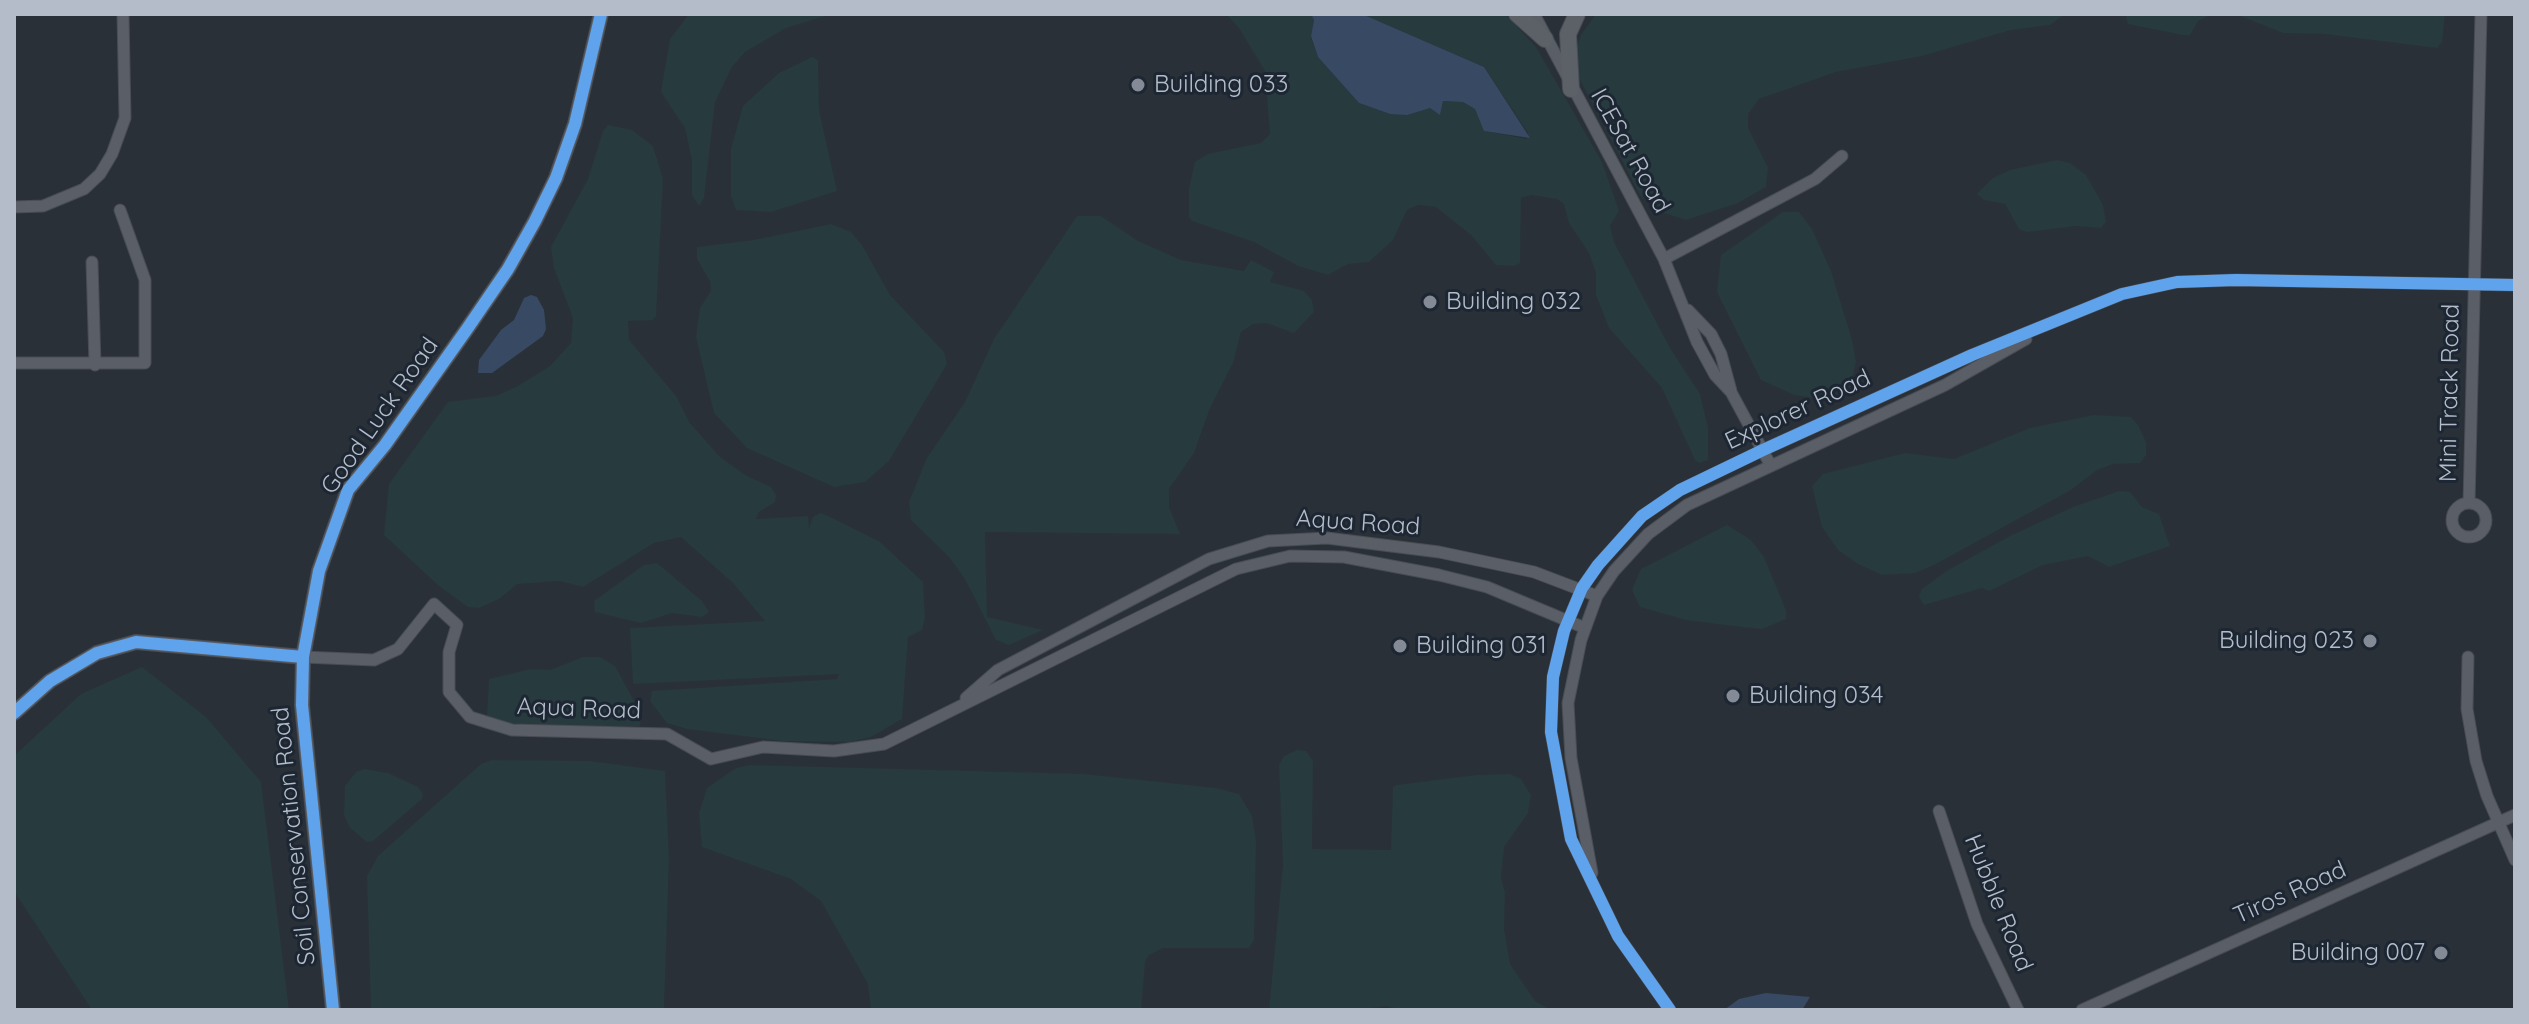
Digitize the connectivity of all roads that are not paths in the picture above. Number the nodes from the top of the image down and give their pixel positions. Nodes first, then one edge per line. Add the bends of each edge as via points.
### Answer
1 (123, 14) edge
2 (601, 14) edge
3 (1517, 14) edge
4 (1534, 14) edge
5 (1577, 14) edge
6 (2481, 14) edge
7 (1545, 39) junction
8 (1571, 89) junction
9 (1842, 156) dead end
10 (14, 207) edge
11 (120, 210) dead end
12 (1664, 259) junction
13 (92, 262) dead end
14 (2474, 284) junction
15 (2515, 285) edge
16 (2060, 318) junction
17 (14, 363) edge
18 (95, 365) junction
19 (1763, 450) junction
20 (1771, 466) junction
21 (2469, 503) dead end
22 (1582, 588) junction
23 (1597, 596) junction
24 (1568, 621) junction
25 (1585, 628) junction
26 (303, 657) junction
27 (2468, 657) dead end
28 (960, 704) junction
29 (14, 713) edge
30 (1939, 811) dead end
31 (2515, 815) edge
32 (2498, 822) junction
33 (2515, 860) edge
34 (1594, 885) junction
35 (333, 1010) edge
36 (1670, 1010) edge
37 (2018, 1010) edge
38 (2082, 1010) edge

1 - 10 street via 125,118 112,154 84,189 43,206
2 - 26 main road, Good Luck Road via 575,124 535,221 467,329 348,490 319,571
3 - 7 main road
4 - 7 street, ICESat Road
5 - 8 main road via 1568,34
6 - 14 street, Mini Track Road
7 - 8 street, ICESat Road
8 - 12 street, ICESat Road
9 - 12 street via 1815,179
11 - 18 street via 145,280 145,363
12 - 19 street, ICESat Road via 1697,342
13 - 18 street
14 - 15 street, Explorer Road
14 - 16 street, Explorer Road via 2177,282 2122,294
14 - 21 street, Mini Track Road
16 - 19 street, Explorer Road
16 - 20 street, Explorer Road via 1945,385
17 - 18 street
19 - 20 street, ICESat Road
19 - 22 street, Explorer Road via 1651,509 1618,539
20 - 23 street, Explorer Road via 1666,518 1631,550
22 - 23 street, Aqua Road
22 - 24 street, Explorer Road
22 - 28 street, Aqua Road via 1439,552 1327,538 1268,541 1209,559 998,670
23 - 25 street, Explorer Road
24 - 25 street, Aqua Road
24 - 28 street, Aqua Road via 1487,587 1439,575 1344,557 1290,556 1236,569 1006,686
24 - 34 street, Explorer Road via 1553,677 1551,732 1571,839
25 - 34 street, Explorer Road via 1573,672 1568,729
26 - 28 street, Aqua Road via 374,660 398,649 434,604 457,625 449,652 449,692 460,709 481,723 545,732 667,734 711,759 763,747 863,750
26 - 29 street via 136,642 97,653 50,681
26 - 35 main road, Soil Conservation Road via 303,740
27 - 32 street via 2467,709 2476,761
30 - 37 street, Hubble Road via 1977,924
31 - 32 street, Tiros Road
32 - 33 street
32 - 38 street, Tiros Road
34 - 36 street, Explorer Road via 1618,936

